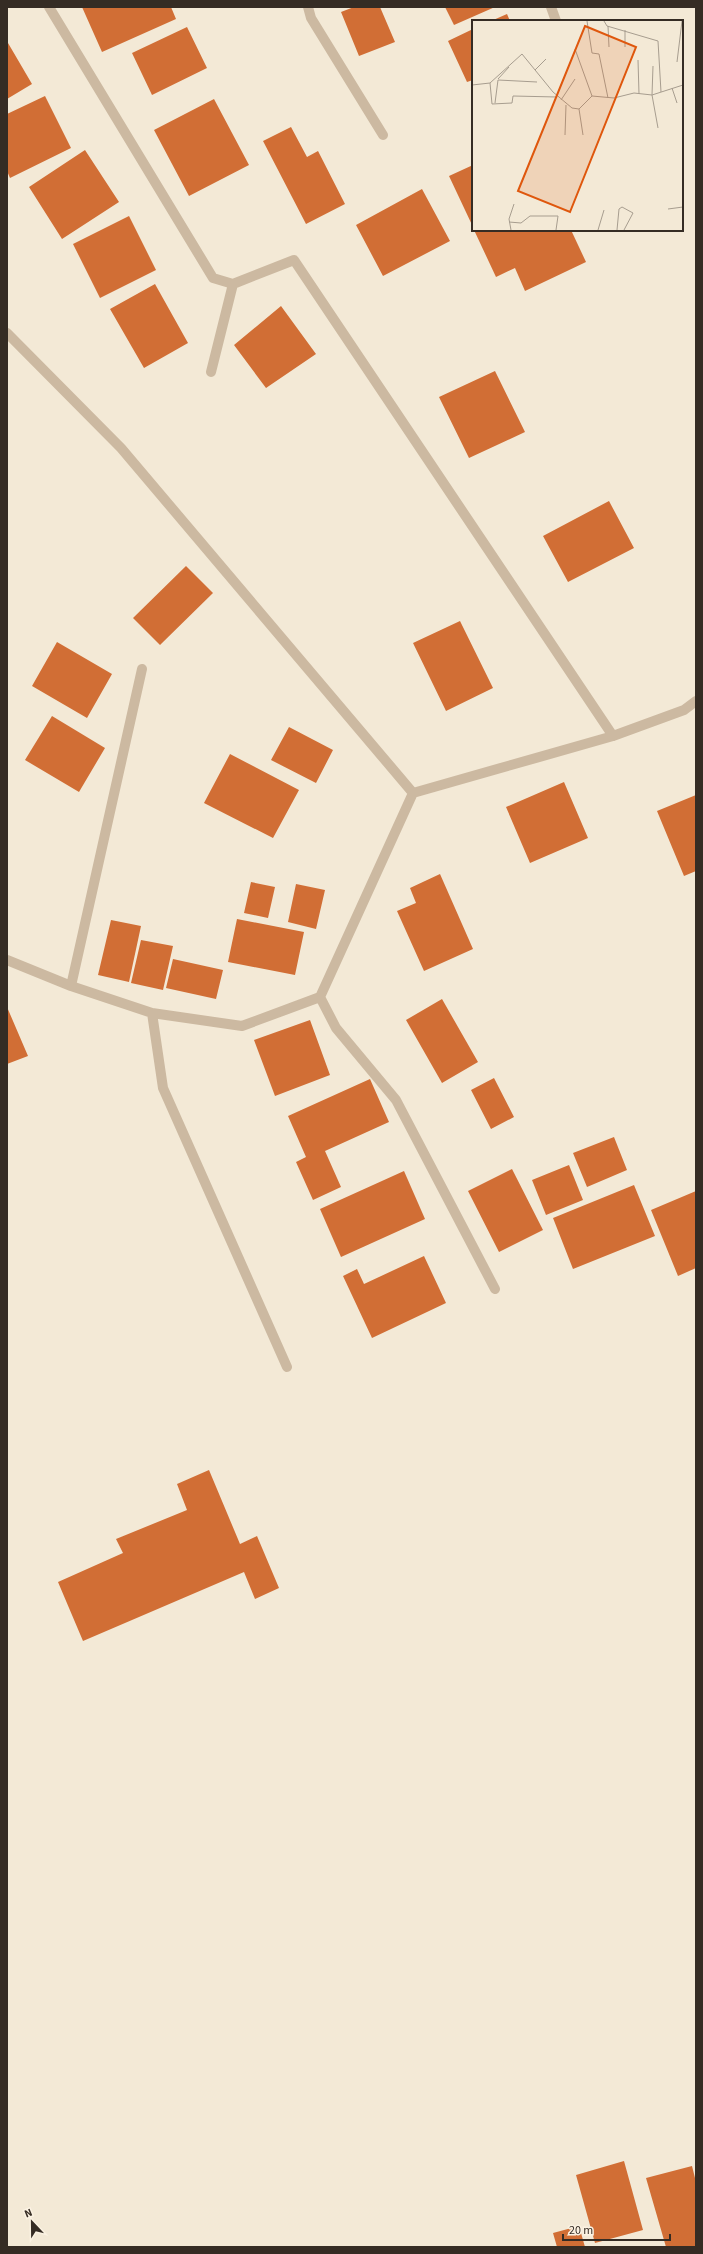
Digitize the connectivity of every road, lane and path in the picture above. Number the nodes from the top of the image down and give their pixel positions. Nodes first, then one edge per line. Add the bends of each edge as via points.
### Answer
1 (49, 7) edge
2 (308, 7) edge
3 (551, 7) edge
4 (556, 20) edge
5 (383, 135) dead end
6 (233, 284) junction
7 (7, 333) edge
8 (211, 372) dead end
9 (142, 669) dead end
10 (696, 702) edge
11 (613, 736) junction
12 (413, 793) junction
13 (7, 960) edge
14 (71, 986) junction
15 (320, 997) junction
16 (152, 1013) junction
17 (496, 1289) dead end
18 (287, 1367) dead end

1 - 6 street via 213,278
2 - 5 street via 311,18
3 - 4 street
6 - 8 street
6 - 11 street via 294,260
7 - 12 street via 121,448
9 - 14 street
10 - 11 street via 684,710
11 - 12 street
12 - 15 street
13 - 14 street
14 - 16 street
15 - 16 street via 242,1026
15 - 17 street via 336,1028 396,1100
16 - 18 street via 163,1088

